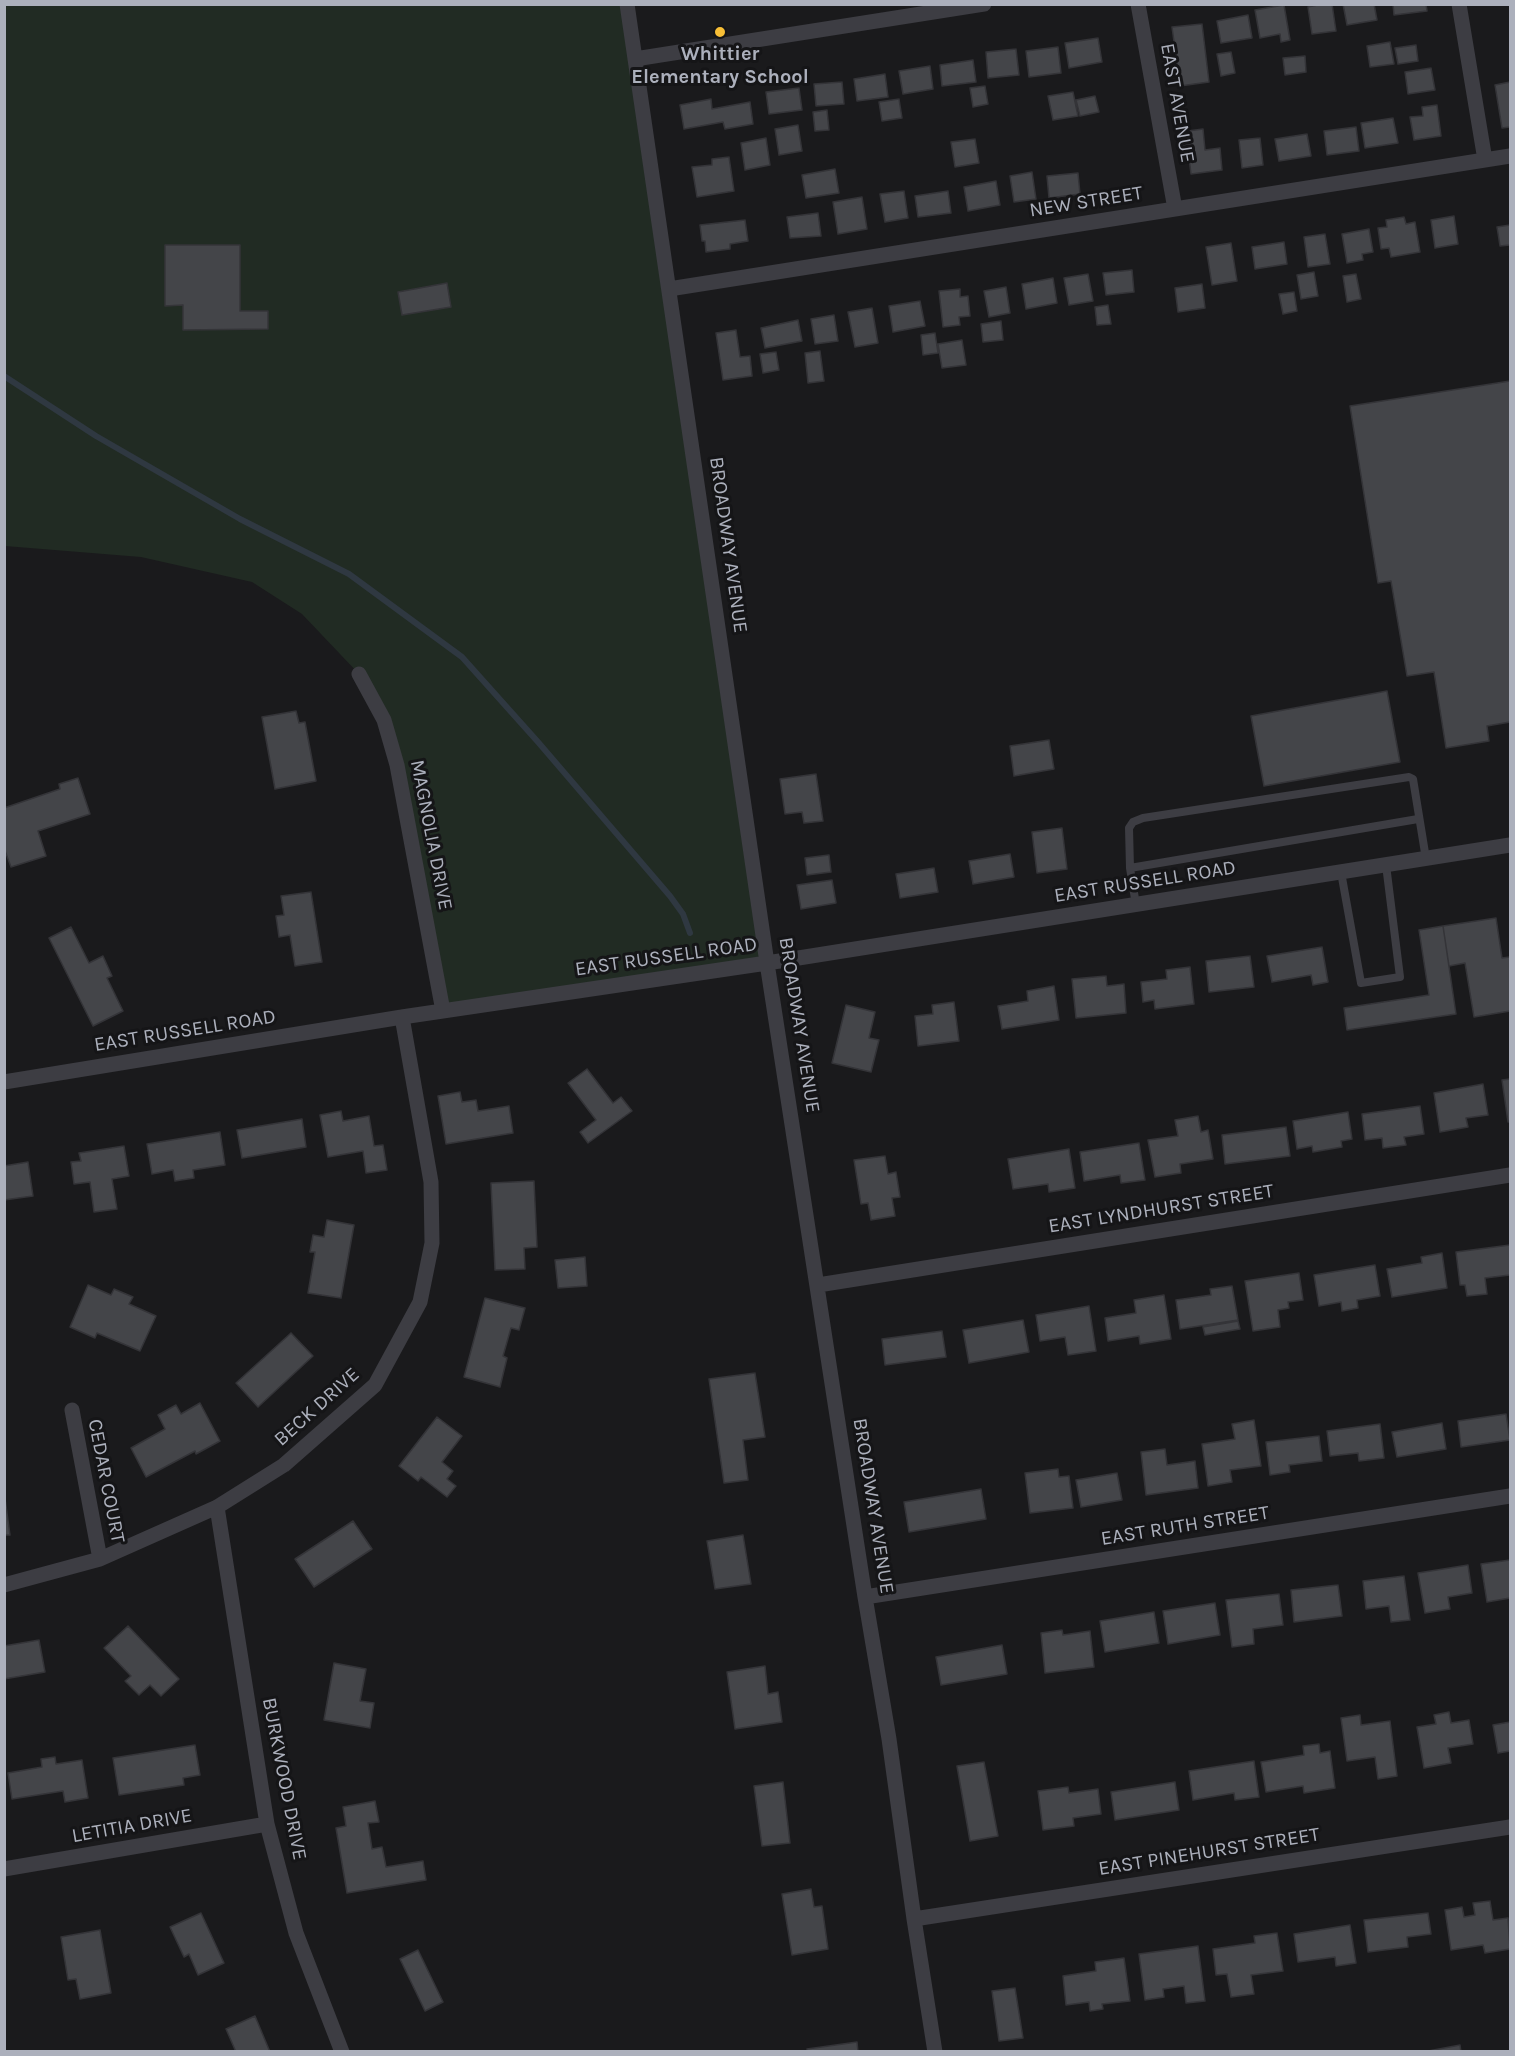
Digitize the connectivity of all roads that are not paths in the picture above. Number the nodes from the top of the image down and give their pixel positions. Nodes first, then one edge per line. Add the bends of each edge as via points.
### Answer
1 (627, 4) edge
2 (984, 4) edge
3 (1138, 4) edge
4 (1459, 4) edge
5 (635, 59) junction
6 (1510, 156) edge
7 (1485, 160) junction
8 (1175, 209) junction
9 (669, 289) junction
10 (359, 674) dead end
11 (1418, 819) junction
12 (1510, 845) edge
13 (1426, 859) junction
14 (1386, 865) junction
15 (1130, 868) junction
16 (1341, 872) junction
17 (1136, 904) junction
18 (767, 963) junction
19 (443, 1011) junction
20 (402, 1017) junction
21 (4, 1082) edge
22 (1510, 1175) edge
23 (818, 1285) junction
24 (72, 1410) dead end
25 (1510, 1496) edge
26 (217, 1507) junction
27 (100, 1559) junction
28 (4, 1585) edge
29 (865, 1597) junction
30 (267, 1824) junction
31 (1510, 1827) edge
32 (4, 1869) edge
33 (914, 1919) junction
34 (342, 2052) edge
35 (934, 2052) edge

1 - 5 street, BROADWAY AVENUE
2 - 5 street
3 - 8 street, EAST AVENUE
4 - 7 street
5 - 9 street, BROADWAY AVENUE
6 - 7 street, NEW STREET
7 - 8 street, NEW STREET
8 - 9 street, NEW STREET
9 - 18 street, BROADWAY AVENUE
10 - 19 street, MAGNOLIA DRIVE via 384,720 397,765
11 - 13 lane
11 - 15 lane
11 - 15 lane via 1413,779 1409,777 1143,818 1129,828
12 - 13 street, EAST RUSSELL ROAD
13 - 14 street, EAST RUSSELL ROAD
14 - 16 street, EAST RUSSELL ROAD
14 - 16 lane via 1400,977 1361,983
15 - 17 lane
16 - 17 street, EAST RUSSELL ROAD
17 - 18 street, EAST RUSSELL ROAD
18 - 19 street, EAST RUSSELL ROAD
18 - 23 street, BROADWAY AVENUE
19 - 20 street, EAST RUSSELL ROAD
20 - 21 street, EAST RUSSELL ROAD
20 - 26 street, BECK DRIVE via 431,1182 432,1243 420,1302 375,1385 285,1465
22 - 23 street, EAST LYNDHURST STREET
23 - 29 street, BROADWAY AVENUE
24 - 27 street, CEDAR COURT
25 - 29 street, EAST RUTH STREET
26 - 27 street, BECK DRIVE
26 - 30 street, BURKWOOD DRIVE
27 - 28 street, BECK DRIVE
29 - 33 street, BROADWAY AVENUE via 890,1739
30 - 32 street, LETITIA DRIVE
30 - 34 street, BURKWOOD DRIVE via 296,1933
31 - 33 street, EAST PINEHURST STREET
33 - 35 street, BROADWAY AVENUE

